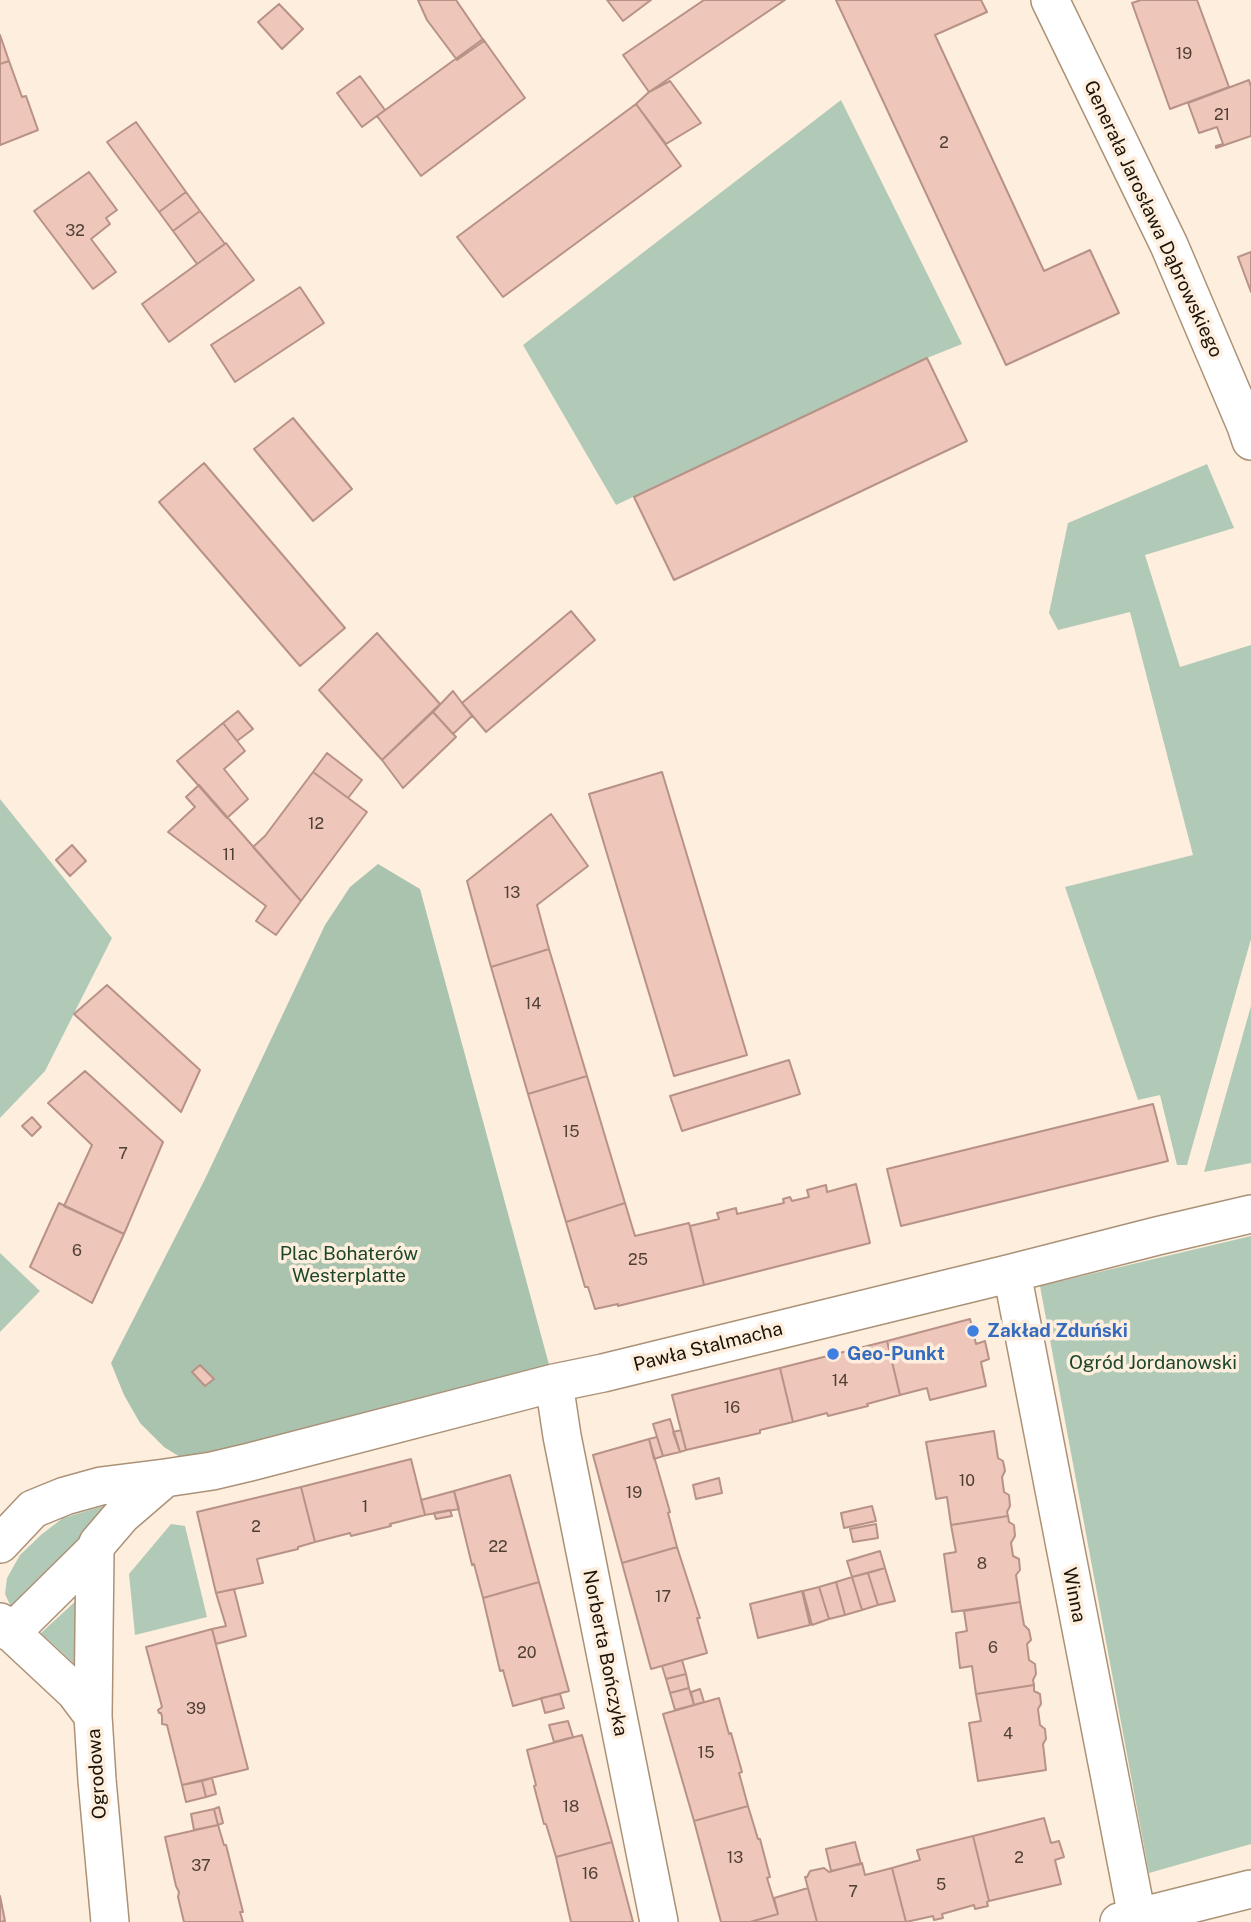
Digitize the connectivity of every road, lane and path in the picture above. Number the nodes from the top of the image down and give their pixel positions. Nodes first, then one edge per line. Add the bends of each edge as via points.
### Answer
1 (1050, 0) edge
2 (1250, 431) edge
3 (1251, 1214) edge
4 (1012, 1273) junction
5 (554, 1383) junction
6 (165, 1478) junction
7 (0, 1544) edge
8 (95, 1550) junction
9 (6, 1628) edge
10 (93, 1716) junction
11 (1251, 1889) edge
12 (1128, 1920) edge
13 (110, 1922) edge
14 (659, 1922) edge

1 - 2 street, Generała Jarosława Dąbrowskiego via 1169,245
3 - 4 street, Pawła Stalmacha
4 - 5 street, Pawła Stalmacha
4 - 12 street, Winna
5 - 6 street, Pawła Stalmacha via 212,1471
5 - 14 street, Norberta Bończyka
6 - 7 street, Pawła Stalmacha via 65,1496 33,1509
6 - 8 street via 122,1515
8 - 9 street
8 - 10 street
9 - 10 street, Ogrodowa via 75,1692
10 - 13 street, Ogrodowa
11 - 12 street

